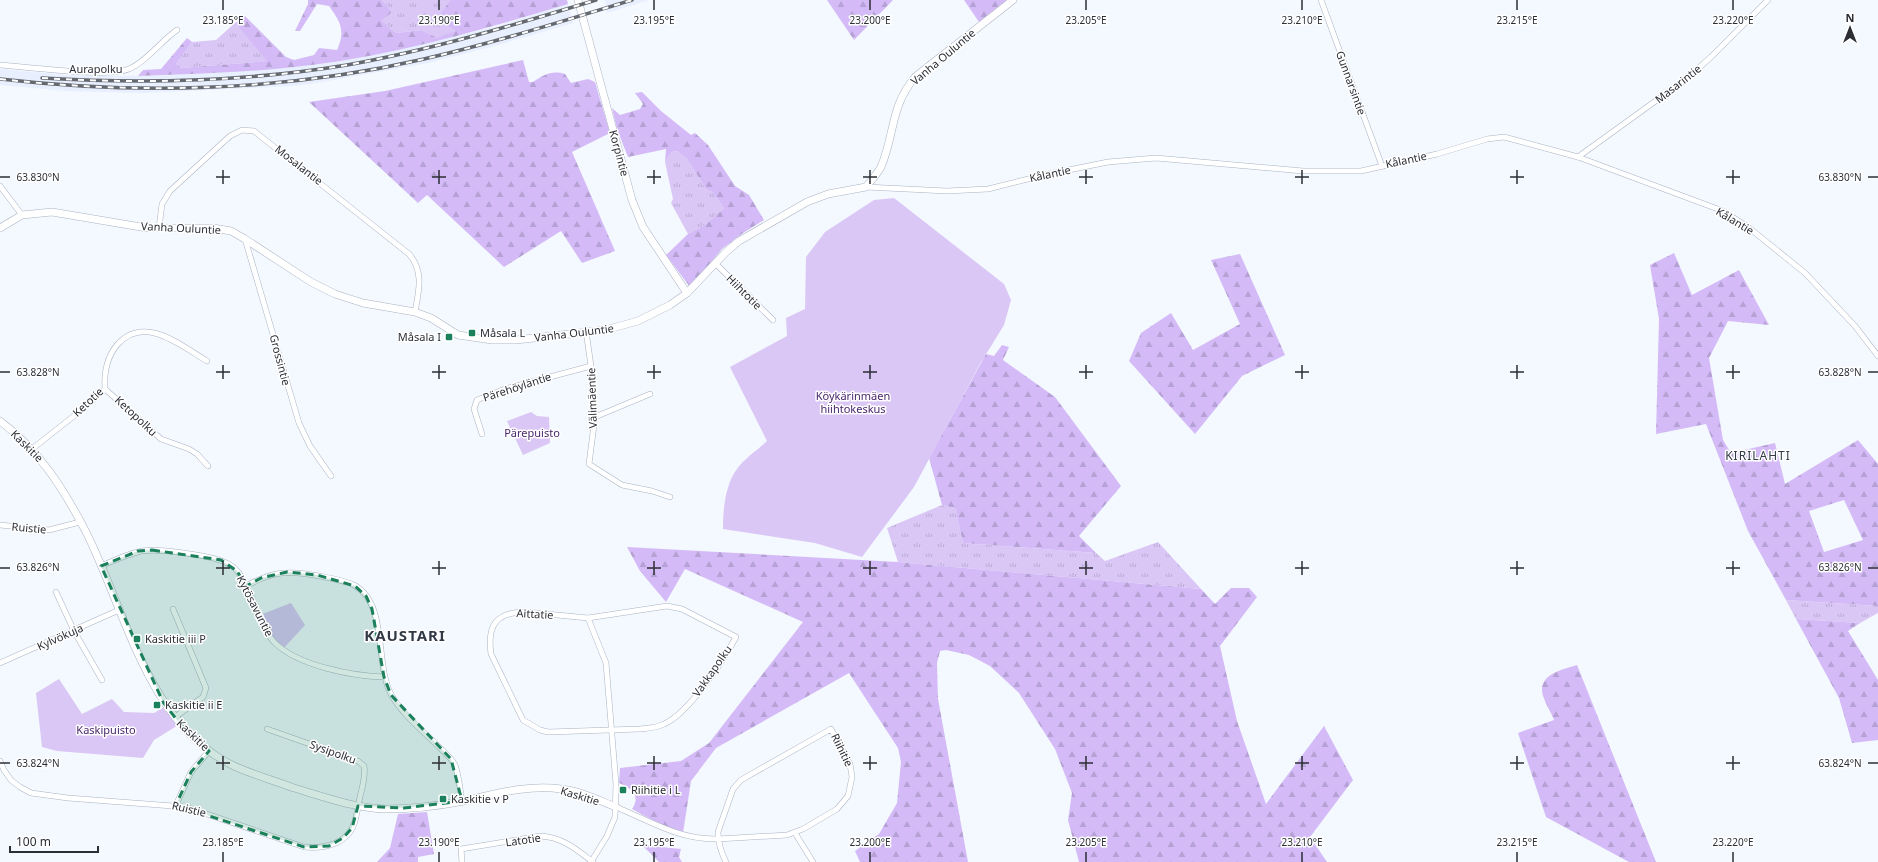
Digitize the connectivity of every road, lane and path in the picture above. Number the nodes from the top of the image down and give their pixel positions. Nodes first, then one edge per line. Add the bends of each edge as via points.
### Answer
1 (578, 0) edge
2 (1013, 0) edge
3 (1321, 0) edge
4 (1768, 0) edge
5 (177, 30) dead end
6 (0, 65) edge
7 (1578, 157) junction
8 (1382, 166) junction
9 (0, 186) edge
10 (866, 187) junction
11 (22, 215) junction
12 (0, 228) edge
13 (159, 228) junction
14 (245, 238) junction
15 (716, 263) junction
16 (687, 293) junction
17 (415, 312) junction
18 (773, 320) dead end
19 (586, 331) junction
20 (1878, 356) edge
21 (207, 361) dead end
22 (591, 366) junction
23 (105, 389) junction
24 (650, 394) dead end
25 (595, 416) junction
26 (0, 421) edge
27 (482, 434) dead end
28 (32, 449) junction
29 (208, 466) dead end
30 (331, 476) dead end
31 (670, 497) dead end
32 (80, 522) junction
33 (0, 525) edge
34 (101, 566) junction
35 (246, 586) junction
36 (56, 592) dead end
37 (119, 610) junction
38 (173, 610) dead end
39 (588, 618) junction
40 (74, 631) junction
41 (0, 663) edge
42 (384, 677) junction
43 (102, 680) dead end
44 (175, 717) junction
45 (267, 729) dead end
46 (612, 730) junction
47 (209, 751) junction
48 (0, 760) edge
49 (462, 801) junction
50 (359, 803) junction
51 (176, 805) junction
52 (616, 807) junction
53 (795, 833) junction
54 (718, 839) junction
55 (462, 862) edge
56 (592, 862) edge
57 (726, 862) edge
58 (813, 862) edge

1 - 16 street, Korpintie via 632,200 644,228
2 - 10 street, Vanha Ouluntie via 915,77 904,90 896,109 880,168
3 - 8 street, Gunnarsintie
4 - 7 street, Masarintie via 1711,58 1686,79
5 - 6 street, Aurapolku via 136,65 124,70 90,71
7 - 8 street, Kålantie via 1504,137
7 - 20 street, Kålantie via 1723,211 1748,227 1792,261 1820,287
8 - 10 street, Kålantie via 1361,171 1303,171 1156,158 1108,162 1044,174 988,189 947,191
9 - 11 street
10 - 15 street, Vanha Ouluntie via 828,194 807,202 739,241
11 - 12 street, Vanha Ouluntie
11 - 13 street, Vanha Ouluntie via 52,212
13 - 14 street, Vanha Ouluntie via 213,228 231,231
13 - 17 street, Mosalantie via 162,204 170,191 230,136 242,130 254,131 409,254 418,266 420,279
14 - 17 street, Vanha Ouluntie via 311,282 335,294 363,303
14 - 30 street, Grossintie via 298,423
15 - 16 street, Vanha Ouluntie
15 - 18 street, Hiihtotie
16 - 19 street, Vanha Ouluntie via 638,321
17 - 19 street, Vanha Ouluntie via 431,318 458,335 485,339 516,340
19 - 22 street, Välimäentie
21 - 23 street, Ketotie via 159,334 138,331 129,335 113,350 106,372
22 - 25 street, Välimäentie
22 - 27 street, Pärehöyläntie via 505,389 477,400 474,409
23 - 28 street, Ketotie
23 - 29 street, Ketopolku via 161,439 189,449
24 - 25 street
25 - 31 street, Välimäentie via 589,464 622,485
26 - 28 street, Kaskitie
28 - 32 street, Kaskitie via 47,468
32 - 33 street, Ruistie via 49,530
32 - 34 street, Kaskitie
34 - 35 street, Kytösavuntie via 138,552 169,552 221,560 237,571
34 - 37 street, Kaskitie
35 - 42 street, Kytösavuntie via 268,634 283,649 310,662 345,673
35 - 42 street via 275,573 287,572 317,575 356,586 366,596 377,623
36 - 40 street
37 - 40 street, Kylvökuja
37 - 44 street, Kaskitie via 163,702
38 - 44 street via 206,688 203,697
39 - 46 street via 606,663
39 - 46 street, Aittatie via 526,612 508,614 501,617 491,629 491,654 519,713 531,726 548,732
39 - 46 street, Vakkapolku via 674,607 736,637 691,701 672,720 654,728
40 - 41 street, Kylvökuja
40 - 43 street
42 - 49 street via 391,695 400,708 451,759 457,770
44 - 47 street, Kaskitie
45 - 50 street, Sysipolku via 362,764 365,770
46 - 52 street
47 - 50 street, Kaskitie via 236,767 261,776
47 - 51 street via 191,772
48 - 51 street, Ruistie via 11,780 31,793
49 - 50 street, Kaskitie via 404,808
49 - 52 street, Kaskitie via 496,793 551,788 583,794
50 - 51 street, Ruistie via 355,822 348,834 329,846 312,848 203,811
52 - 54 street, Riihitie via 669,832
52 - 56 street, Latotie via 615,817 607,836
53 - 54 street, Riihitie
53 - 54 street, Riihitie via 837,809 850,790 850,764 832,729 741,780 733,789 718,832
53 - 58 street
54 - 57 street
55 - 56 street, Latotie via 461,849 540,836 565,842

